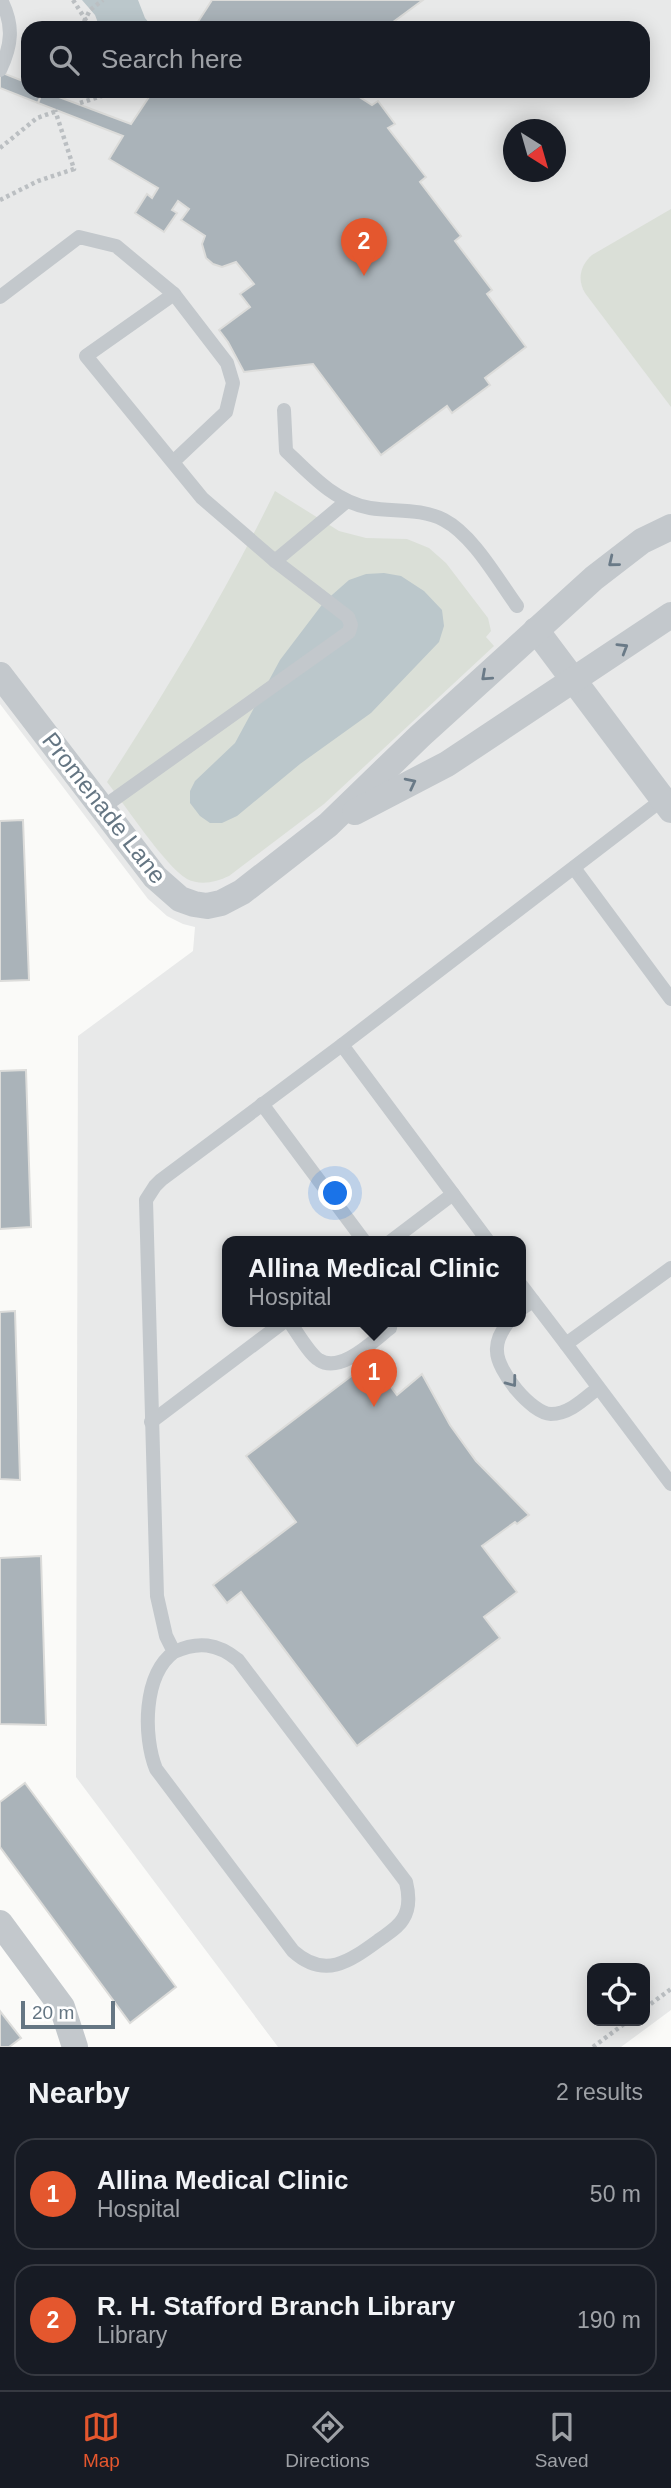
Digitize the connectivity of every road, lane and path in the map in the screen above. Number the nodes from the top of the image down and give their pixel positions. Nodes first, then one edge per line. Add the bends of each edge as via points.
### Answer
1 (1, 0) edge
2 (74, 0) edge
3 (103, 0) edge
4 (86, 18) junction
5 (84, 21) edge
6 (88, 21) edge
7 (0, 70) edge
8 (95, 98) edge
9 (80, 103) dead end
10 (0, 148) edge
11 (0, 200) edge
12 (173, 294) junction
13 (0, 297) edge
14 (284, 410) dead end
15 (174, 461) junction
16 (347, 502) junction
17 (671, 527) edge
18 (275, 561) junction
19 (517, 606) dead end
20 (671, 615) edge
21 (536, 630) junction
22 (0, 675) edge
23 (574, 681) junction
24 (668, 801) edge
25 (102, 808) junction
26 (328, 825) junction
27 (574, 868) junction
28 (671, 999) edge
29 (342, 1045) junction
30 (262, 1104) junction
31 (453, 1194) junction
32 (360, 1236) edge
33 (398, 1236) edge
34 (484, 1236) edge
35 (671, 1268) edge
36 (527, 1305) edge
37 (279, 1327) edge
38 (292, 1327) edge
39 (390, 1327) edge
40 (505, 1327) edge
41 (566, 1344) junction
42 (598, 1388) junction
43 (151, 1422) junction
44 (671, 1484) edge
45 (174, 1652) junction
46 (0, 1923) edge
47 (671, 1989) edge
48 (650, 2004) edge
49 (621, 2026) edge
50 (75, 2047) edge
51 (593, 2047) edge

1 - 7 lane via 11,37
2 - 4 path
3 - 4 path
4 - 5 path
4 - 6 path
8 - 9 path
10 - 11 path via 37,118 56,111 74,169
12 - 13 lane via 116,246 79,237
12 - 15 lane via 227,363 233,383 226,412
12 - 15 lane via 86,356
14 - 16 lane via 286,451
15 - 18 lane via 202,498
16 - 18 lane
16 - 19 lane via 419,511 445,520 466,537
17 -> 21 street, Promenade Lane via 621,556
18 - 25 lane via 348,617 349,632
23 -> 20 street, Promenade Lane
21 - 23 street
21 -> 26 street, Promenade Lane
22 - 25 street, Promenade Lane
23 - 24 street
26 -> 23 street, Promenade Lane via 447,764
24 - 27 lane
25 - 26 street, Promenade Lane via 167,889 180,899 207,906 243,892
27 - 28 lane
27 - 29 lane
29 - 30 lane
29 - 31 lane
30 - 32 lane
30 - 43 lane via 161,1180 146,1200
31 - 33 lane
31 - 34 lane
35 - 41 lane
36 - 41 lane
37 - 43 lane
38 - 39 lane via 318,1360 331,1363 348,1360
40 -> 42 lane via 498,1342 498,1361 533,1408 553,1414 568,1410
41 - 42 lane
42 - 44 lane
43 - 45 lane via 157,1596
45 - 45 lane via 207,1644 238,1660 406,1882 409,1894 403,1921 349,1962 313,1964 293,1951 156,1769 149,1741 150,1692 159,1668
46 - 50 street via 62,2007
47 - 48 path
49 - 51 path

